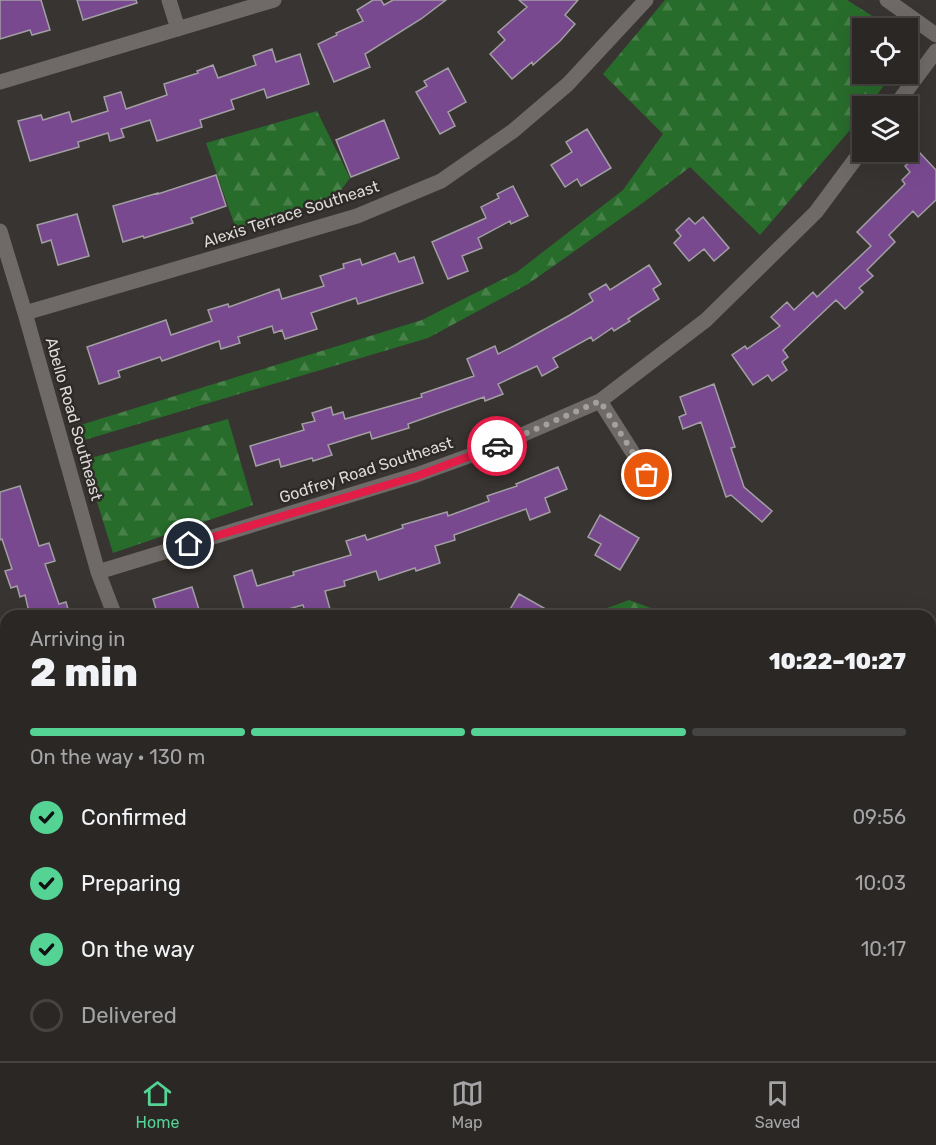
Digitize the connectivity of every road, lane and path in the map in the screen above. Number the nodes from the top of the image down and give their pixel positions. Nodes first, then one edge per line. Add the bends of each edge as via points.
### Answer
1 (170, 0) edge
2 (274, 0) edge
3 (646, 0) edge
4 (887, 0) edge
5 (178, 29) junction
6 (936, 35) edge
7 (936, 51) edge
8 (0, 82) edge
9 (902, 96) edge
10 (853, 162) edge
11 (0, 231) edge
12 (25, 313) junction
13 (600, 401) junction
14 (647, 475) dead end
15 (98, 572) junction
16 (113, 610) edge

1 - 5 street
2 - 5 street
3 - 12 street, Alexis Terrace Southeast via 568,84 513,131 441,181 357,216
4 - 6 street
5 - 8 street
7 - 9 street
10 - 13 street, Godfrey Road Southeast via 816,212 706,320
11 - 12 street, Abello Road Southeast
12 - 15 street, Abello Road Southeast
13 - 14 street
13 - 15 street, Godfrey Road Southeast via 417,476
15 - 16 street, Abello Road Southeast

